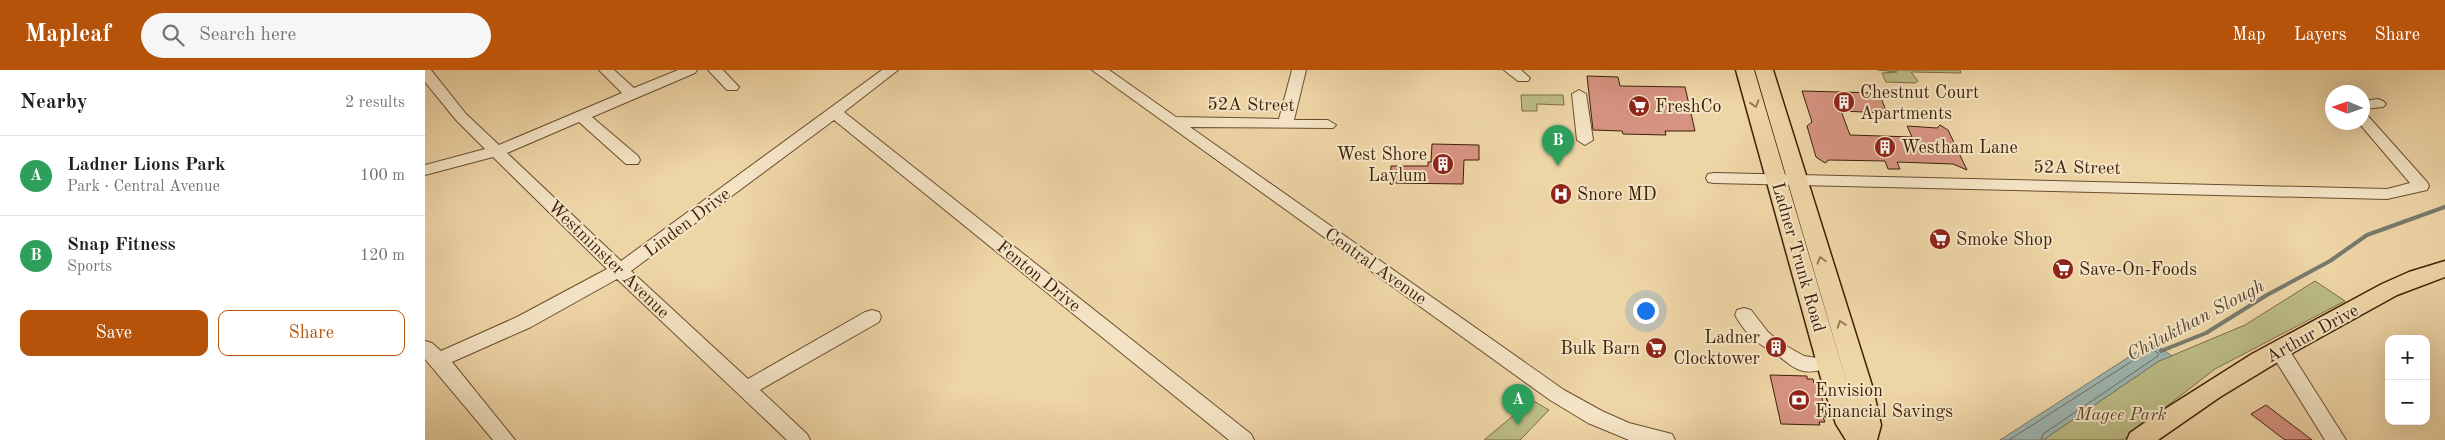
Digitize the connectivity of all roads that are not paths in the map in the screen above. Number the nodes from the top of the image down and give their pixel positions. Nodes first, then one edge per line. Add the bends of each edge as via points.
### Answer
1 (606, 70) edge
2 (690, 70) edge
3 (715, 70) edge
4 (891, 70) edge
5 (1099, 70) edge
6 (1299, 70) edge
7 (1745, 70) edge
8 (1764, 70) edge
9 (425, 72) edge
10 (732, 87) dead end
11 (631, 94) junction
12 (1579, 94) dead end
13 (2378, 104) dead end
14 (2370, 105) edge
15 (834, 112) junction
16 (580, 115) junction
17 (1173, 122) junction
18 (1285, 124) junction
19 (1328, 125) dead end
20 (2370, 127) edge
21 (1585, 140) dead end
22 (497, 150) junction
23 (632, 160) dead end
24 (425, 170) edge
25 (1714, 178) dead end
26 (1787, 180) junction
27 (2445, 269) edge
28 (620, 271) junction
29 (1744, 315) dead end
30 (872, 317) dead end
31 (2279, 350) junction
32 (432, 354) edge
33 (1817, 364) dead end
34 (746, 390) junction
35 (2184, 406) junction
36 (505, 440) edge
37 (800, 440) edge
38 (1244, 440) edge
39 (1665, 440) edge
40 (1860, 440) edge
41 (1865, 440) edge
42 (2139, 440) edge
43 (2152, 440) edge
44 (2336, 440) edge

1 - 11 street
2 - 11 street
3 - 10 street
4 - 15 street, Linden Drive
5 - 17 street, Central Avenue
6 - 18 street
7 -> 26 main road, Ladner Trunk Road
8 - 26 main road, Ladner Trunk Road
9 - 22 street, Westminster Avenue via 453,109
11 - 16 street
12 - 21 street
13 - 14 street
15 - 28 street, Linden Drive
15 - 38 street, Fenton Drive
16 - 22 street
16 - 23 street
17 - 18 street, 52A Street
17 - 39 street, Central Avenue via 1557,395 1591,416
18 - 19 street, 52A Street
20 - 26 street, 52A Street via 2421,186 2387,194
22 - 24 street
22 - 28 street, Westminster Avenue
25 - 26 street, 52A Street
26 - 40 main road, Ladner Trunk Road via 1836,389 1848,424
41 -> 26 main road, Ladner Trunk Road via 1869,425 1861,389
27 - 31 main road, Arthur Drive via 2407,281
28 - 32 street, Linden Drive via 524,322
28 - 34 street, Westminster Avenue
29 - 33 street via 1761,336 1776,347 1800,363
30 - 34 street
31 - 35 main road, Arthur Drive
31 - 44 street
32 - 36 street
34 - 37 street, Westminster Avenue
35 - 42 main road, Arthur Drive
35 - 43 main road, Arthur Drive

